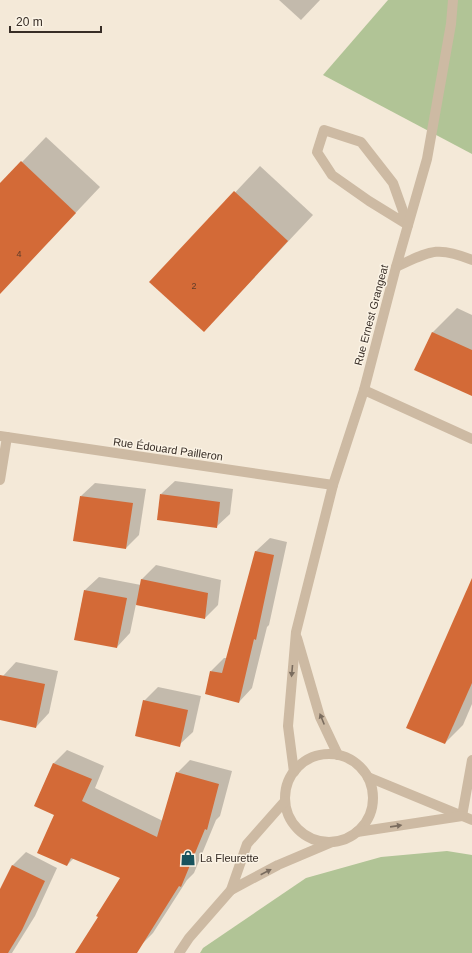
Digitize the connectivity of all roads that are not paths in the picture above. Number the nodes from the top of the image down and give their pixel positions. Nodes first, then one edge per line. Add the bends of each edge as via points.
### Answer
1 (452, 0) edge
2 (408, 225) junction
3 (472, 260) edge
4 (396, 267) junction
5 (364, 390) junction
6 (4, 437) edge
7 (472, 438) edge
8 (0, 480) edge
9 (333, 485) junction
10 (296, 632) junction
11 (338, 755) junction
12 (472, 760) edge
13 (294, 772) junction
14 (368, 777) junction
15 (285, 801) junction
16 (462, 816) junction
17 (472, 820) edge
18 (358, 832) junction
19 (333, 842) junction
20 (231, 890) junction
21 (179, 953) edge

1 - 2 street, Rue Ernest Grangeat via 451,24 427,159
2 - 2 street via 332,175 317,152 324,130 361,142 394,183
2 - 4 street, Rue Ernest Grangeat
3 - 4 street via 455,253 433,251
4 - 5 street, Rue Ernest Grangeat
5 - 7 street
5 - 9 street, Rue Ernest Grangeat
6 - 8 street
6 - 9 street, Rue Édouard Pailleron
9 - 10 street, Rue Ernest Grangeat
11 -> 10 street, Rue Ernest Grangeat via 320,717
10 -> 13 street, Rue Ernest Grangeat via 288,726
11 - 13 street via 325,754 313,757 302,763
11 - 14 street via 350,759
12 - 16 street
13 - 15 street via 285,791
14 - 16 street
14 - 18 street via 373,791 372,806 367,820
15 - 19 street via 288,814 296,827 319,841
15 - 20 street via 247,844
16 - 17 street
18 -> 16 street
18 - 19 street
20 -> 19 street via 278,865
20 - 21 street

